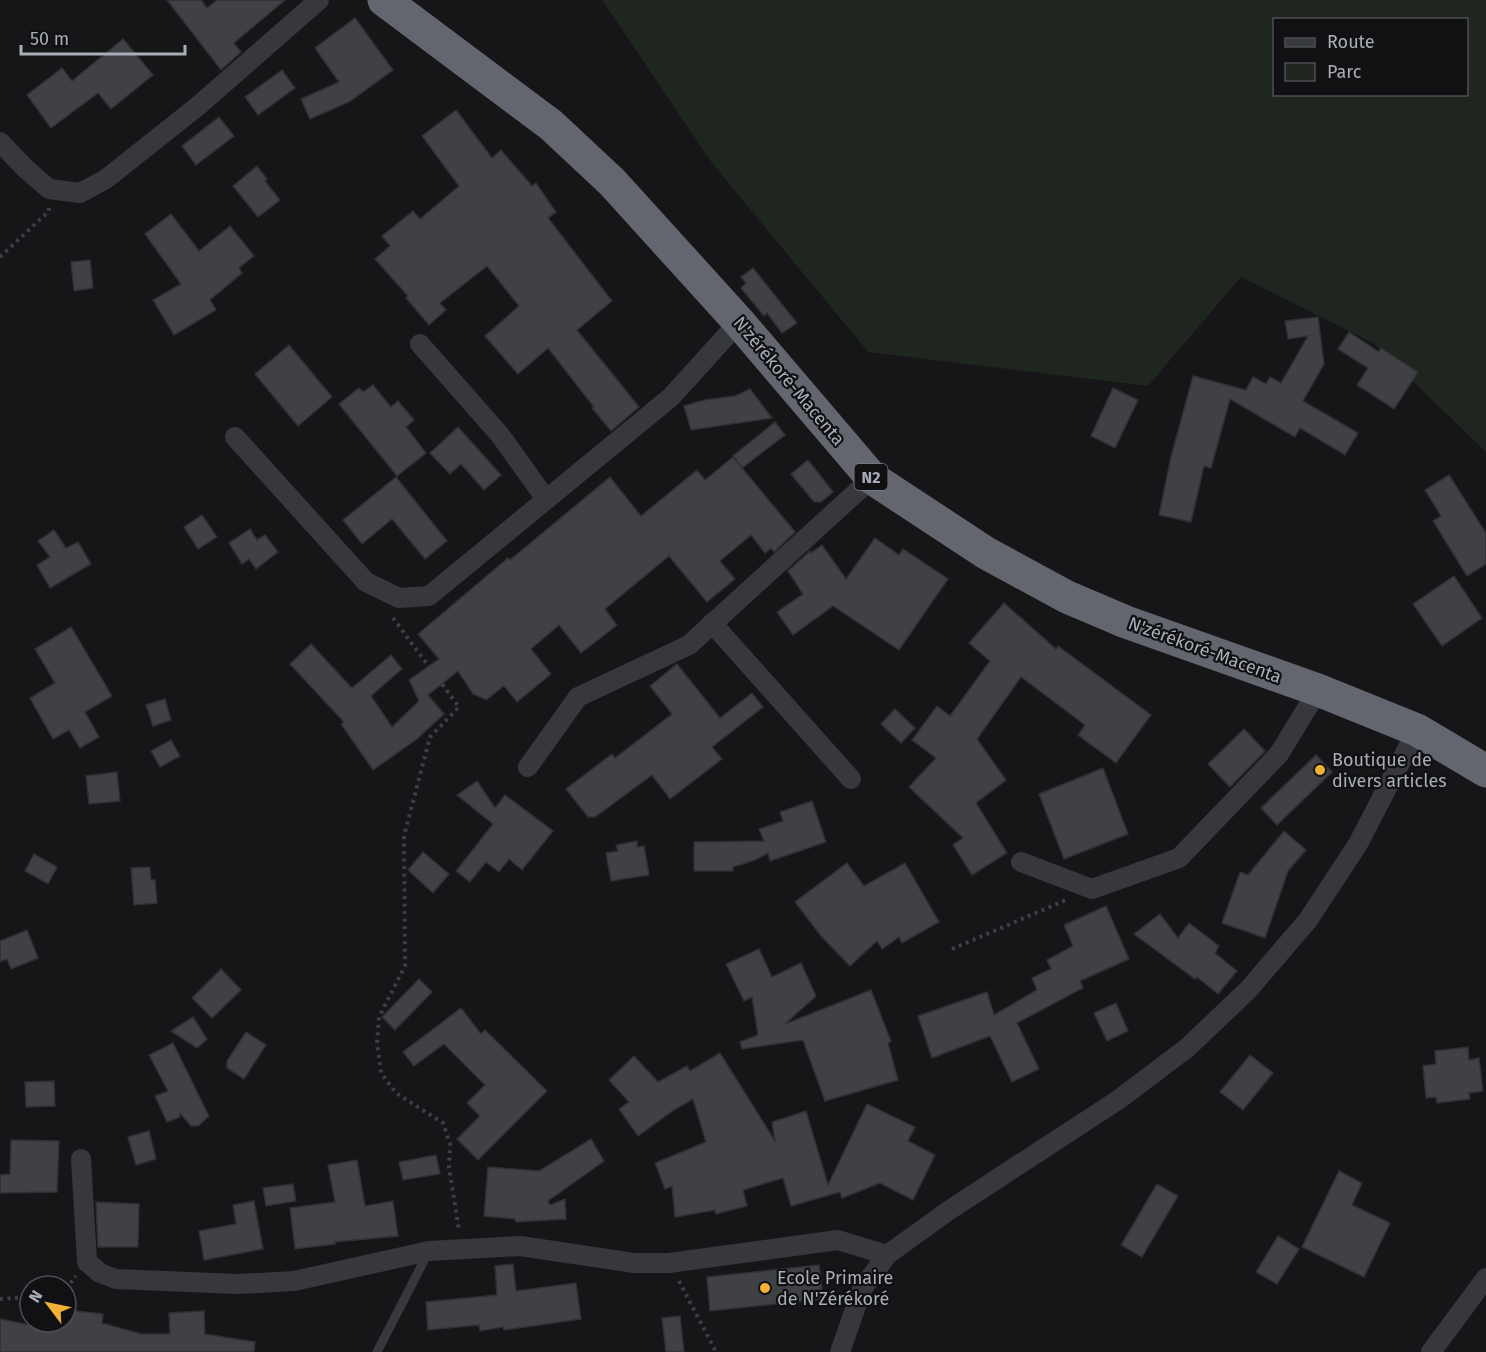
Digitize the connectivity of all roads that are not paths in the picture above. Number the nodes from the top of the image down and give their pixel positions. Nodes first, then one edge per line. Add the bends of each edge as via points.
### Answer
1 (319, 0) edge
2 (384, 0) edge
3 (0, 142) edge
4 (739, 322) junction
5 (420, 344) dead end
6 (236, 437) dead end
7 (872, 478) junction
8 (546, 499) junction
9 (712, 623) junction
10 (1318, 690) junction
11 (1417, 730) junction
12 (528, 767) dead end
13 (1486, 771) edge
14 (851, 779) dead end
15 (1021, 862) dead end
16 (81, 1160) dead end
17 (429, 1251) junction
18 (887, 1255) junction
19 (1486, 1278) edge
20 (377, 1352) edge
21 (840, 1352) edge
22 (1431, 1352) edge

1 - 3 street via 198,106 106,179 80,193 49,189
2 - 4 highway, N'zérékoré-Macenta / N2 via 551,125 612,182
4 - 7 highway, N'zérékoré-Macenta / N2
4 - 8 street via 671,397
5 - 8 street via 500,435
6 - 8 street via 366,582 399,598 429,596
7 - 9 street
7 - 10 highway, N'zérékoré-Macenta / N2 via 986,553 1067,597
9 - 12 street via 689,645 578,697
9 - 14 street
10 - 11 highway, N'zérékoré-Macenta / N2
10 - 15 street via 1279,754 1179,858 1092,889
11 - 13 highway, N'zérékoré-Macenta / N2
11 - 18 street via 1358,844 1308,920 1248,990 1187,1048 1118,1100
16 - 17 street via 87,1262 116,1279 238,1284 294,1281
17 - 18 street via 520,1246 634,1263 669,1263 838,1240
17 - 20 lane
18 - 21 street via 862,1289
19 - 22 street

